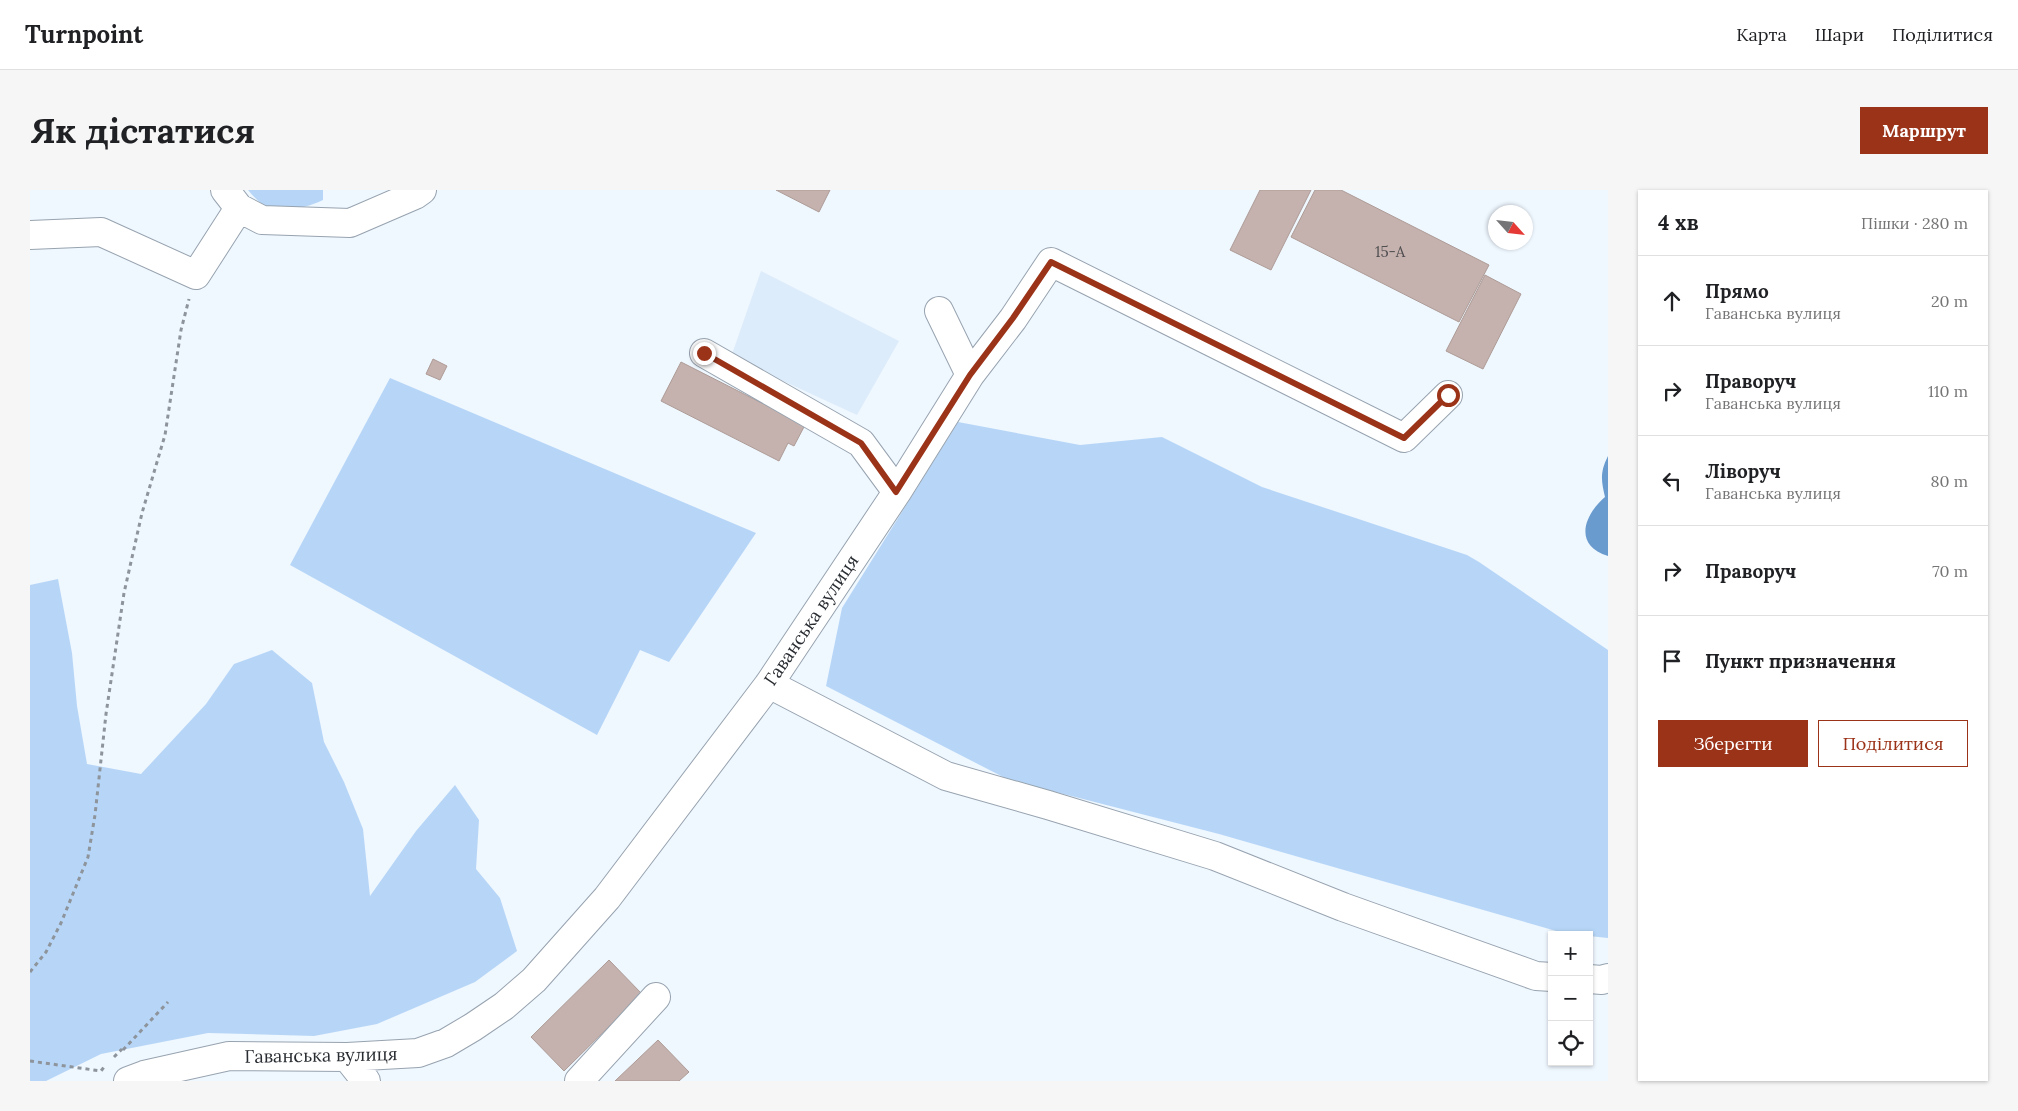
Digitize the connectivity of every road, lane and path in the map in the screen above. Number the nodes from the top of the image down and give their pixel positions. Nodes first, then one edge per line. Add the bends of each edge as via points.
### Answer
1 (422, 190) edge
2 (229, 195) edge
3 (30, 236) edge
4 (196, 275) junction
5 (939, 311) dead end
6 (704, 353) dead end
7 (970, 375) junction
8 (1448, 395) dead end
9 (896, 492) junction
10 (769, 684) junction
11 (30, 972) edge
12 (1548, 977) edge
13 (1608, 978) edge
14 (1593, 979) edge
15 (656, 997) dead end
16 (168, 1002) dead end
17 (122, 1049) junction
18 (347, 1057) junction
19 (30, 1062) edge
20 (106, 1066) dead end
21 (124, 1074) edge
22 (366, 1081) edge
23 (580, 1081) edge

1 - 2 lane via 350,223 262,220
2 - 4 lane
3 - 4 lane via 101,232
4 - 11 path via 181,330 165,435 142,513 124,593 88,857 61,923 46,952
5 - 7 lane
6 - 9 lane via 861,443
7 - 8 lane, Гаванська вулиця via 1051,262 1404,438
7 - 9 lane, Гаванська вулиця
9 - 10 lane, Гаванська вулиця
10 - 12 lane via 946,776 1215,856 1342,907 1536,976
10 - 18 lane, Гаванська вулиця via 607,898 534,980 504,1006 446,1043 418,1053
13 - 14 lane
15 - 23 lane
16 - 17 path
17 - 21 path
17 - 21 path
18 - 21 lane, Гаванська вулиця via 229,1056 144,1075
18 - 22 lane
19 - 20 path via 101,1071

